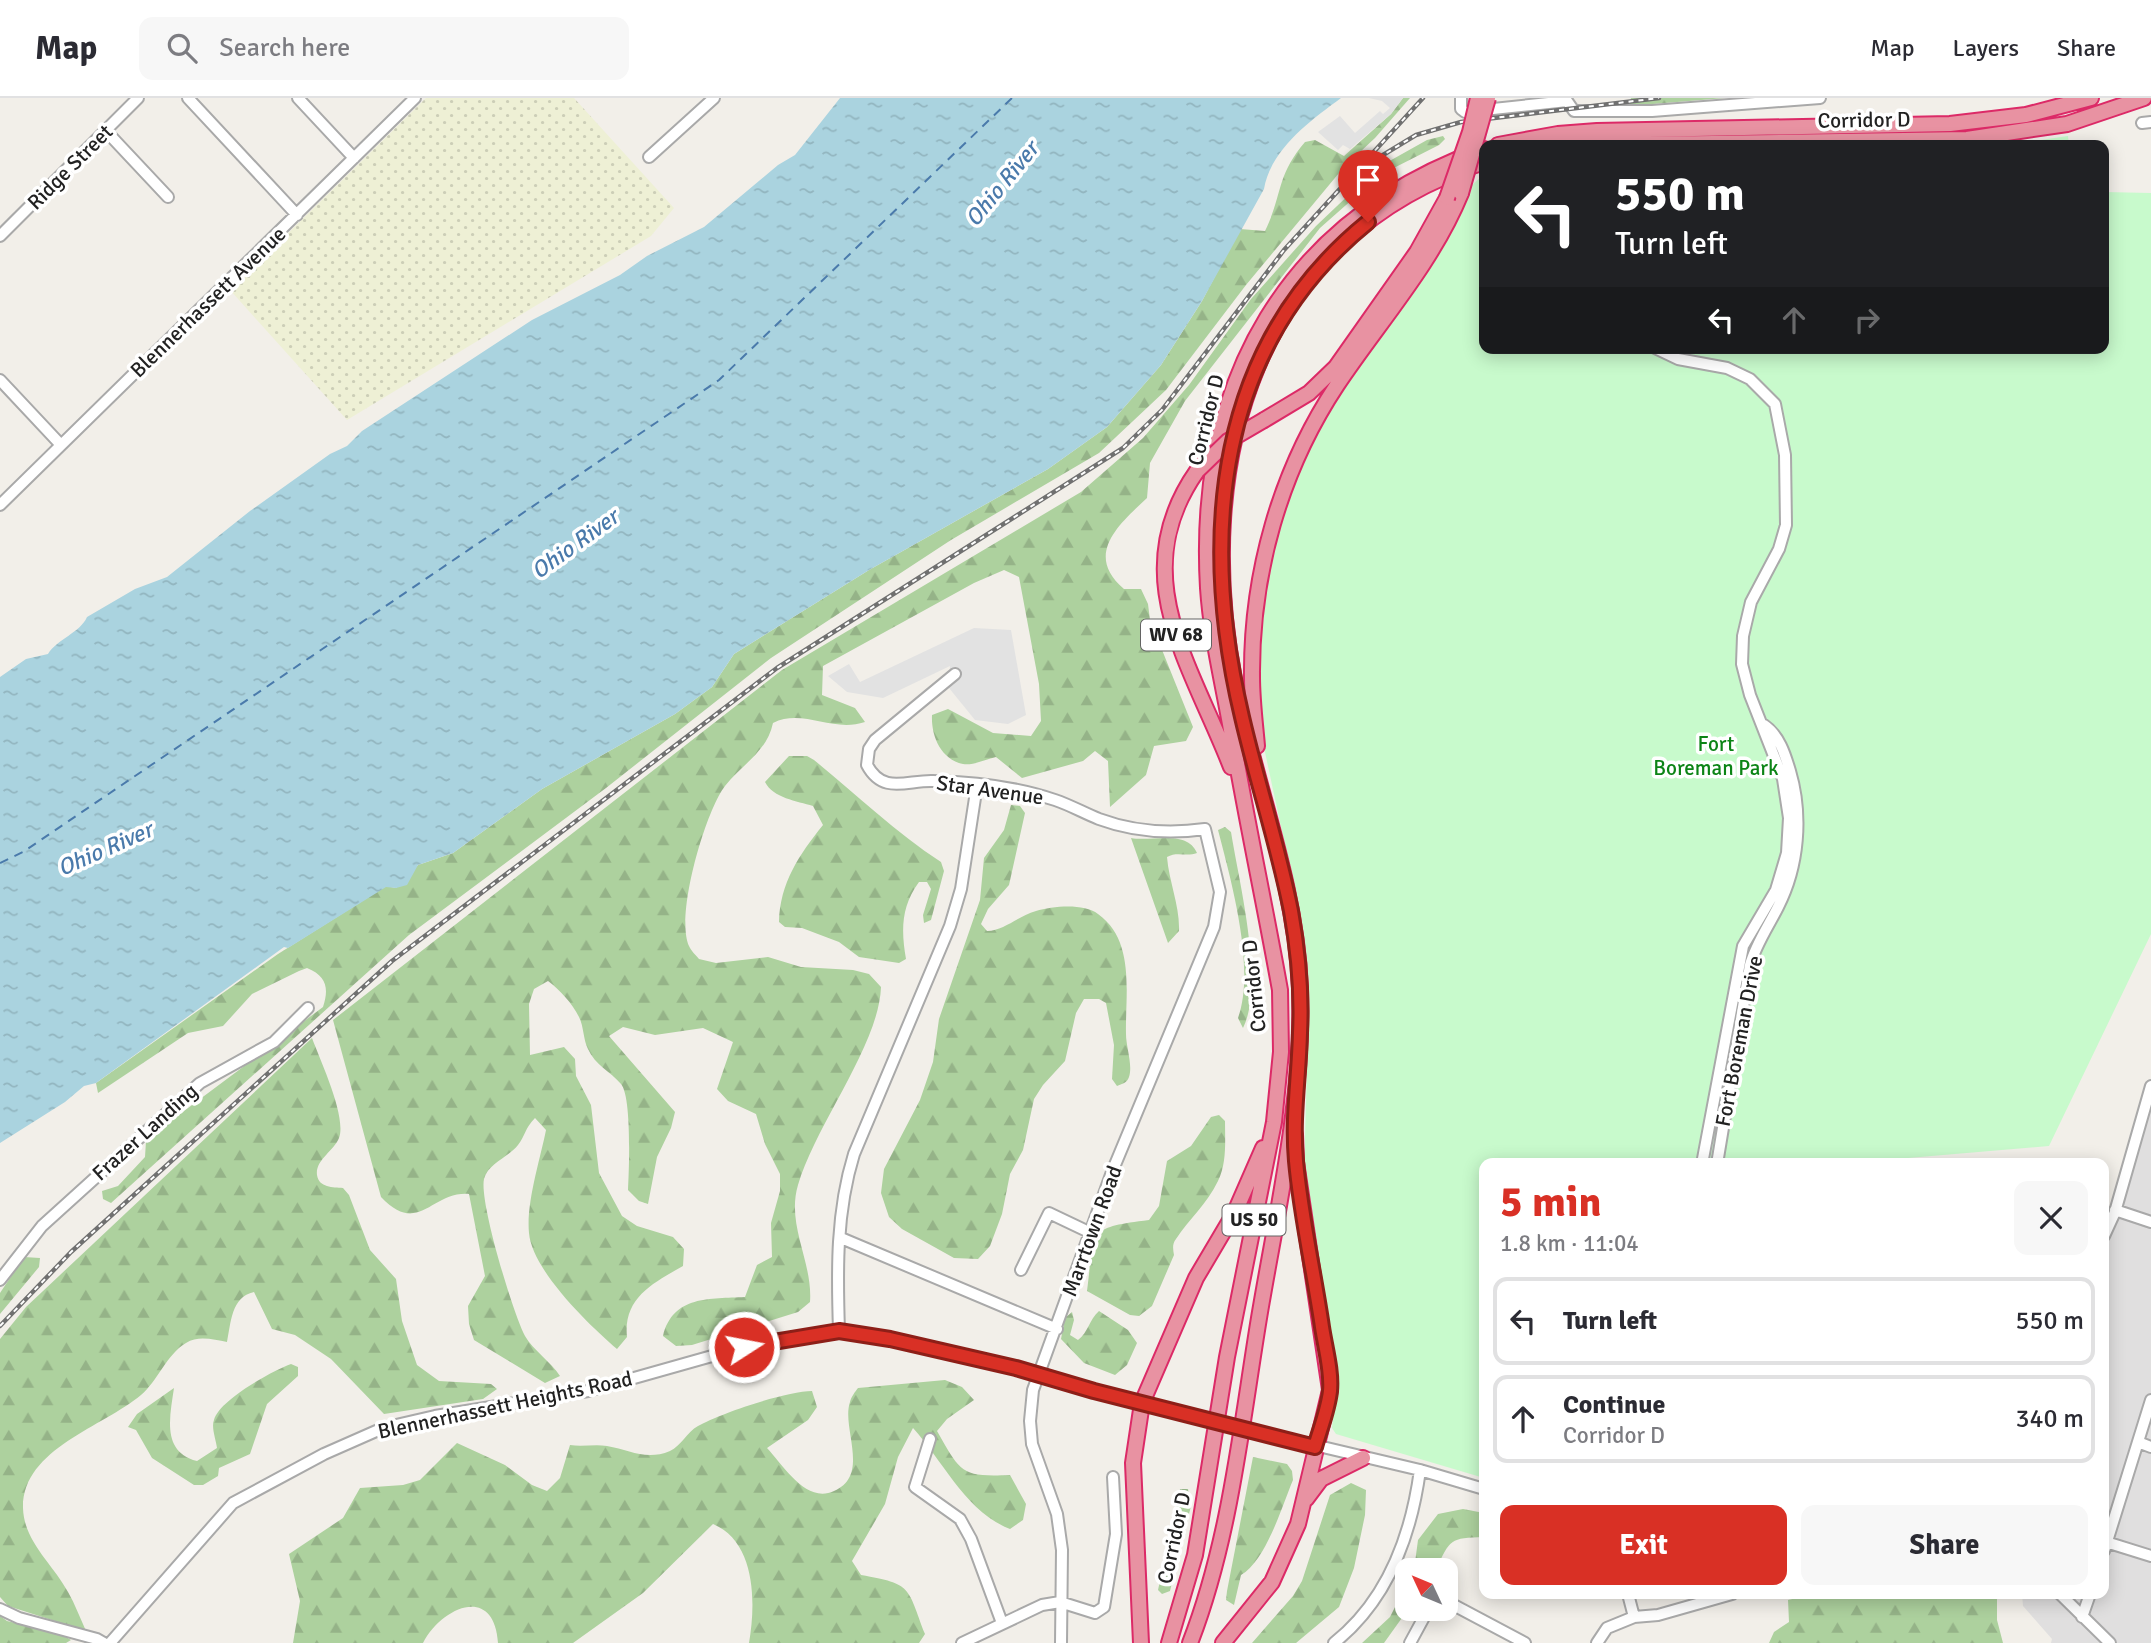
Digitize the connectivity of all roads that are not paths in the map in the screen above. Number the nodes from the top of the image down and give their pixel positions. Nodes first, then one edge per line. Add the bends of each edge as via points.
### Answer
1 (138, 98) edge
2 (188, 98) edge
3 (298, 98) edge
4 (415, 98) edge
5 (715, 98) edge
6 (1461, 98) edge
7 (1478, 98) edge
8 (1489, 98) edge
9 (1820, 98) edge
10 (2091, 98) edge
11 (2144, 98) edge
12 (1567, 100) edge
13 (106, 131) junction
14 (1525, 140) edge
15 (1902, 140) edge
16 (1479, 151) edge
17 (649, 157) dead end
18 (354, 158) junction
19 (1479, 164) edge
20 (1454, 195) junction
21 (168, 197) dead end
22 (297, 215) junction
23 (0, 236) edge
24 (1668, 354) edge
25 (0, 380) edge
26 (61, 445) junction
27 (0, 505) edge
28 (955, 674) dead end
29 (1784, 768) junction
30 (1258, 772) junction
31 (977, 785) junction
32 (1242, 795) junction
33 (1205, 829) joint
34 (308, 1009) dead end
35 (1727, 1017) junction
36 (1741, 1019) junction
37 (2151, 1086) edge
38 (1294, 1091) junction
39 (1274, 1122) junction
40 (1703, 1158) edge
41 (1718, 1158) edge
42 (2115, 1210) junction
43 (2151, 1222) edge
44 (2109, 1224) edge
45 (1091, 1233) junction
46 (841, 1238) junction
47 (1021, 1270) dead end
48 (0, 1280) edge
49 (1057, 1329) junction
50 (839, 1331) junction
51 (2151, 1400) edge
52 (1142, 1402) junction
53 (930, 1439) dead end
54 (2138, 1442) junction
55 (1315, 1447) junction
56 (2151, 1447) edge
57 (1363, 1458) junction
58 (1420, 1470) junction
59 (1113, 1477) dead end
60 (1479, 1488) edge
61 (1302, 1506) junction
62 (2109, 1534) edge
63 (2109, 1548) edge
64 (2151, 1556) edge
65 (1629, 1599) edge
66 (1714, 1599) edge
67 (2065, 1599) edge
68 (2088, 1599) edge
69 (1060, 1602) junction
70 (1458, 1607) edge
71 (0, 1609) edge
72 (1633, 1617) junction
73 (2082, 1617) junction
74 (1422, 1621) edge
75 (1002, 1623) junction
76 (104, 1643) edge
77 (110, 1643) edge
78 (962, 1643) edge
79 (1061, 1643) edge
80 (1141, 1643) edge
81 (1169, 1643) edge
82 (1190, 1643) edge
83 (1223, 1643) edge
84 (1334, 1643) edge
85 (1410, 1643) edge
86 (1524, 1643) edge
87 (1597, 1643) edge
88 (2110, 1643) edge

1 - 13 street, Ridge Street
2 - 22 street
3 - 18 street
4 - 18 street, Blennerhassett Avenue
5 - 17 street
6 - 12 street via 1465,112
7 - 20 highway, WV 68, bridge
8 - 20 highway, WV 68, bridge
9 - 12 street via 1639,111 1574,111
10 - 14 highway, Corridor D via 2026,115 1950,124 1597,131
11 - 15 highway, Corridor D via 2067,124 1967,139
13 - 21 street
13 - 23 street, Ridge Street
16 - 32 highway, Corridor D / US 50 via 1396,187 1347,222 1307,261 1273,306 1240,370 1216,461 1207,552 1212,624
18 - 22 street, Blennerhassett Avenue
19 - 30 highway, Corridor D / US 50 via 1415,191 1342,243 1279,322 1258,360 1226,474 1221,573 1233,675
20 - 30 highway, WV 68 via 1430,253 1326,402 1280,501 1254,625
20 - 32 highway, WV 68, bridge via 1336,367 1309,394 1228,441 1197,471 1169,526 1164,595 1177,638
22 - 26 street, Blennerhassett Avenue
24 - 29 street, Fort Boreman Drive via 1727,368 1750,379 1771,399 1780,419 1786,525 1751,603 1742,664 1750,695 1764,725 1776,737
25 - 26 street
26 - 27 street, Blennerhassett Avenue
28 - 31 street, Star Avenue via 875,740 867,765 880,781 897,786 926,780
29 - 35 street, Fort Boreman Drive via 1787,853 1776,890 1743,946
29 - 36 street, Fort Boreman Drive via 1796,800 1796,854 1786,891 1753,956
30 - 38 highway, Corridor D / US 50 via 1291,912 1300,983
31 - 33 street, Star Avenue via 1023,791 1100,820 1154,832
31 - 46 street via 961,888 950,926 854,1154 844,1188
32 - 39 highway, Corridor D / US 50 via 1280,990 1281,1052
33 - 45 street, Marrtown Road via 1220,891 1214,927
34 - 48 street, Frazer Landing via 274,1042 200,1083 42,1226
35 - 36 street
35 - 40 street, Fort Boreman Drive
36 - 41 street, Fort Boreman Drive
37 - 42 street
38 - 55 highway via 1296,1162 1330,1390
38 - 82 highway, Corridor D / US 50 via 1231,1487 1209,1594
39 - 52 highway via 1235,1212 1196,1278
39 - 81 highway, Corridor D / US 50 via 1227,1357 1195,1555
42 - 43 street
42 - 44 street
45 - 47 street via 1049,1213
45 - 49 street, Marrtown Road
46 - 49 street
46 - 50 street via 836,1264
49 - 69 street, Marrtown Road via 1033,1390 1030,1421 1032,1444 1057,1514 1062,1550
50 - 52 street, Blennerhassett Heights Road, bridge via 1016,1368
50 - 77 street, Blennerhassett Heights Road via 744,1347 606,1387 435,1416 356,1438 233,1503
51 - 54 street
52 - 55 street, Blennerhassett Heights Road, bridge
52 - 80 highway via 1133,1463
53 - 75 street via 915,1487 960,1520
54 - 56 street
54 - 62 street
55 - 57 street, Blennerhassett Heights Road
55 - 61 highway
57 - 58 street, Blennerhassett Heights Road
57 - 61 highway via 1321,1479
58 - 60 street
58 - 84 street via 1394,1567 1363,1617
59 - 69 street via 1116,1534 1104,1607 1094,1612
61 - 83 highway via 1272,1582
63 - 64 street
65 - 72 street
66 - 72 street
67 - 73 street
68 - 73 street
69 - 75 street
69 - 79 street, Marrtown Road
70 - 86 street
71 - 76 street
72 - 87 street via 1607,1628
73 - 88 street
74 - 85 street
75 - 78 street

